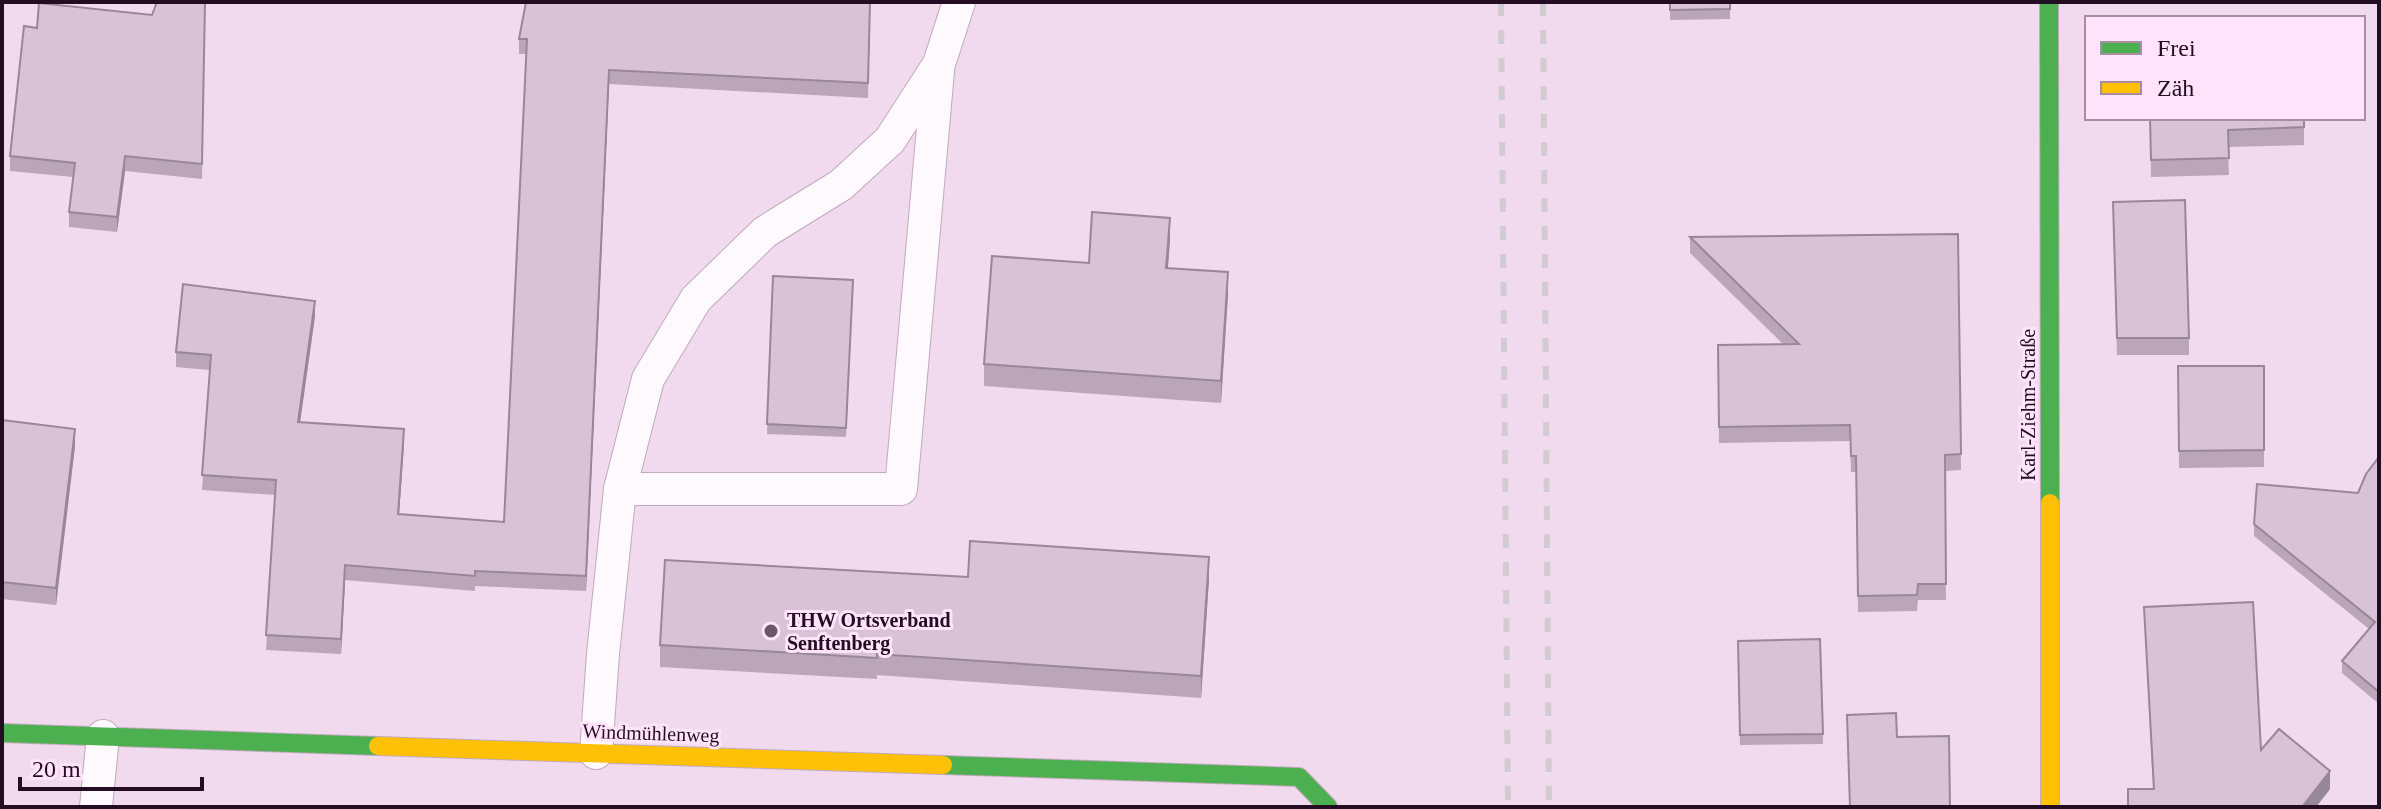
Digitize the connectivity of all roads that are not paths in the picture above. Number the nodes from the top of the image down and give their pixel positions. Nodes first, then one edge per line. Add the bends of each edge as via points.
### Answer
1 (959, 2) edge
2 (2049, 2) edge
3 (939, 64) junction
4 (620, 489) junction
5 (2, 733) edge
6 (103, 736) junction
7 (596, 753) junction
8 (96, 807) edge
9 (1328, 807) edge
10 (2050, 807) edge

1 - 3 lane
2 - 10 street, Karl-Ziehm-Straße
3 - 4 lane via 890,140 841,185 765,232 696,299 648,379
3 - 4 lane via 901,489
4 - 7 lane
5 - 6 street, Windmühlenweg
6 - 7 street, Windmühlenweg
6 - 8 lane
7 - 9 street, Windmühlenweg via 1299,777

